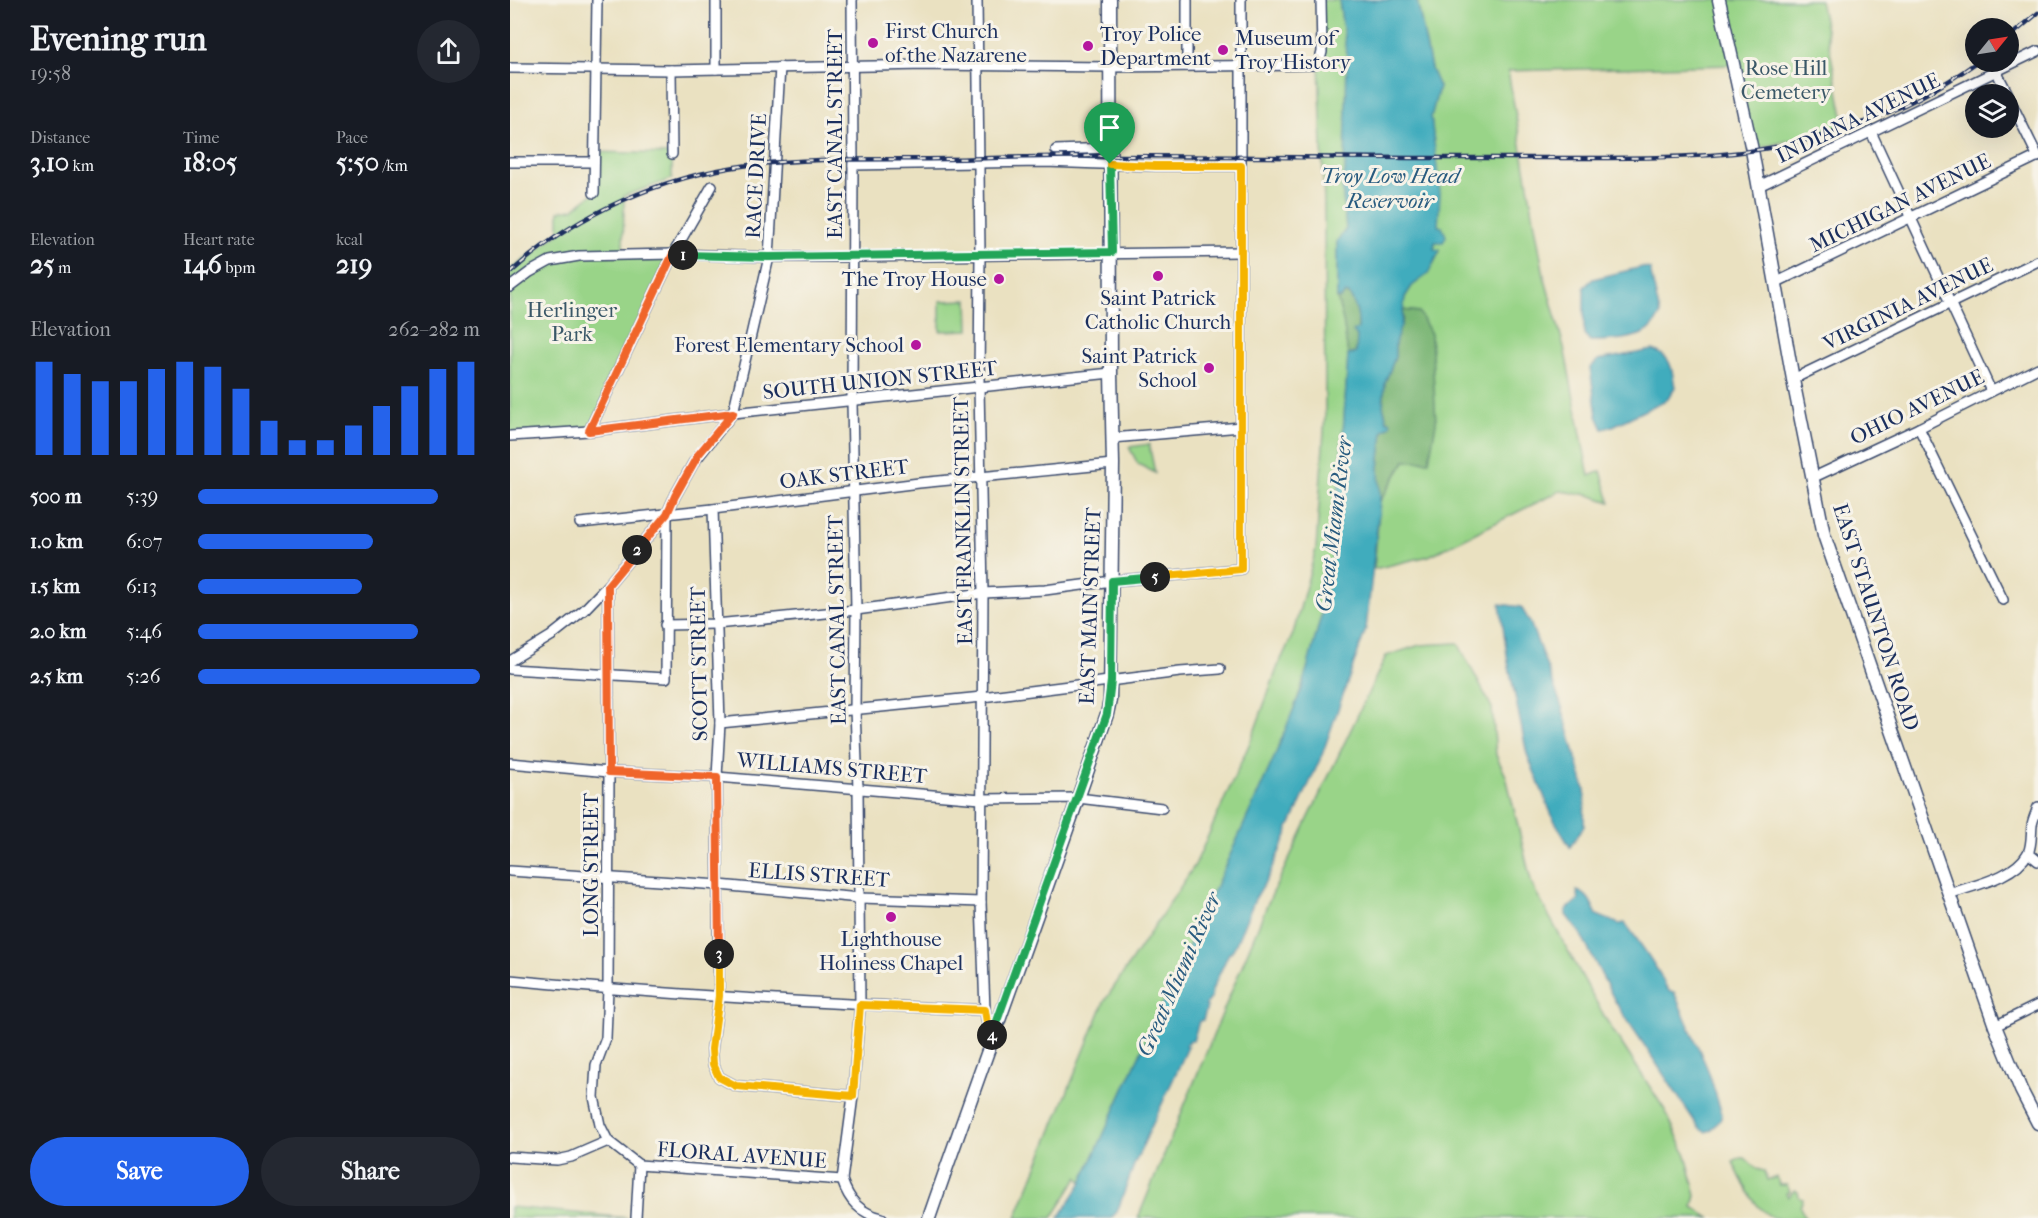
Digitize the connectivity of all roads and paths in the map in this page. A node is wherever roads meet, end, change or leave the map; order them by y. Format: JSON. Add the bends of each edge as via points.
{"nodes":[{"id":1,"x":597,"y":0,"type":"edge"},
{"id":2,"x":716,"y":0,"type":"edge"},
{"id":3,"x":852,"y":0,"type":"edge"},
{"id":4,"x":977,"y":0,"type":"edge"},
{"id":5,"x":1110,"y":0,"type":"edge"},
{"id":6,"x":1187,"y":0,"type":"edge"},
{"id":7,"x":1241,"y":0,"type":"edge"},
{"id":8,"x":1321,"y":0,"type":"edge"},
{"id":9,"x":1719,"y":0,"type":"edge"},
{"id":10,"x":2038,"y":51,"type":"edge"},
{"id":11,"x":2019,"y":60,"type":"edge"},
{"id":12,"x":978,"y":65,"type":"junction"},
{"id":13,"x":1240,"y":65,"type":"junction"},
{"id":14,"x":852,"y":66,"type":"junction"},
{"id":15,"x":1187,"y":66,"type":"junction"},
{"id":16,"x":780,"y":67,"type":"junction"},
{"id":17,"x":1111,"y":67,"type":"junction"},
{"id":18,"x":510,"y":68,"type":"edge"},
{"id":19,"x":598,"y":68,"type":"junction"},
{"id":20,"x":716,"y":69,"type":"junction"},
{"id":21,"x":671,"y":70,"type":"junction"},
{"id":22,"x":1994,"y":72,"type":"edge"},
{"id":23,"x":2019,"y":117,"type":"edge"},
{"id":24,"x":1871,"y":132,"type":"junction"},
{"id":25,"x":1110,"y":148,"type":"junction"},
{"id":26,"x":1056,"y":150,"type":"dead end"},
{"id":27,"x":672,"y":154,"type":"dead end"},
{"id":28,"x":2038,"y":156,"type":"edge"},
{"id":29,"x":510,"y":162,"type":"edge"},
{"id":30,"x":594,"y":162,"type":"junction"},
{"id":31,"x":978,"y":163,"type":"junction"},
{"id":32,"x":1110,"y":164,"type":"junction"},
{"id":33,"x":854,"y":165,"type":"junction"},
{"id":34,"x":1241,"y":166,"type":"junction"},
{"id":35,"x":712,"y":186,"type":"dead end"},
{"id":36,"x":1759,"y":186,"type":"junction"},
{"id":37,"x":594,"y":193,"type":"dead end"},
{"id":38,"x":1912,"y":218,"type":"junction"},
{"id":39,"x":1112,"y":252,"type":"junction"},
{"id":40,"x":1241,"y":252,"type":"junction"},
{"id":41,"x":673,"y":254,"type":"junction"},
{"id":42,"x":980,"y":254,"type":"junction"},
{"id":43,"x":769,"y":257,"type":"junction"},
{"id":44,"x":853,"y":257,"type":"junction"},
{"id":45,"x":2038,"y":261,"type":"edge"},
{"id":46,"x":1777,"y":282,"type":"junction"},
{"id":47,"x":510,"y":287,"type":"edge"},
{"id":48,"x":1950,"y":304,"type":"junction"},
{"id":49,"x":2038,"y":368,"type":"edge"},
{"id":50,"x":1111,"y":373,"type":"junction"},
{"id":51,"x":1793,"y":379,"type":"junction"},
{"id":52,"x":979,"y":387,"type":"junction"},
{"id":53,"x":1990,"y":391,"type":"junction"},
{"id":54,"x":852,"y":401,"type":"junction"},
{"id":55,"x":733,"y":413,"type":"junction"},
{"id":56,"x":1241,"y":427,"type":"junction"},
{"id":57,"x":1919,"y":428,"type":"junction"},
{"id":58,"x":589,"y":431,"type":"junction"},
{"id":59,"x":510,"y":436,"type":"edge"},
{"id":60,"x":1112,"y":438,"type":"junction"},
{"id":61,"x":1113,"y":464,"type":"junction"},
{"id":62,"x":981,"y":476,"type":"junction"},
{"id":63,"x":1812,"y":478,"type":"junction"},
{"id":64,"x":853,"y":490,"type":"junction"},
{"id":65,"x":713,"y":508,"type":"junction"},
{"id":66,"x":667,"y":514,"type":"junction"},
{"id":67,"x":580,"y":523,"type":"dead end"},
{"id":68,"x":1112,"y":581,"type":"junction"},
{"id":69,"x":608,"y":585,"type":"junction"},
{"id":70,"x":983,"y":593,"type":"junction"},
{"id":71,"x":2003,"y":600,"type":"dead end"},
{"id":72,"x":856,"y":610,"type":"junction"},
{"id":73,"x":716,"y":624,"type":"junction"},
{"id":74,"x":665,"y":625,"type":"junction"},
{"id":75,"x":510,"y":661,"type":"edge"},
{"id":76,"x":510,"y":669,"type":"edge"},
{"id":77,"x":1220,"y":669,"type":"dead end"},
{"id":78,"x":607,"y":674,"type":"junction"},
{"id":79,"x":1111,"y":681,"type":"junction"},
{"id":80,"x":982,"y":697,"type":"junction"},
{"id":81,"x":855,"y":709,"type":"junction"},
{"id":82,"x":720,"y":723,"type":"junction"},
{"id":83,"x":510,"y":764,"type":"edge"},
{"id":84,"x":609,"y":772,"type":"junction"},
{"id":85,"x":717,"y":777,"type":"junction"},
{"id":86,"x":858,"y":789,"type":"junction"},
{"id":87,"x":1078,"y":798,"type":"junction"},
{"id":88,"x":981,"y":799,"type":"junction"},
{"id":89,"x":2038,"y":807,"type":"edge"},
{"id":90,"x":1162,"y":808,"type":"dead end"},
{"id":91,"x":2028,"y":853,"type":"junction"},
{"id":92,"x":2038,"y":861,"type":"edge"},
{"id":93,"x":510,"y":871,"type":"edge"},
{"id":94,"x":608,"y":879,"type":"junction"},
{"id":95,"x":719,"y":885,"type":"junction"},
{"id":96,"x":1949,"y":894,"type":"junction"},
{"id":97,"x":860,"y":898,"type":"junction"},
{"id":98,"x":981,"y":902,"type":"junction"},
{"id":99,"x":510,"y":980,"type":"edge"},
{"id":100,"x":608,"y":989,"type":"junction"},
{"id":101,"x":719,"y":996,"type":"junction"},
{"id":102,"x":860,"y":1005,"type":"junction"},
{"id":103,"x":2038,"y":1005,"type":"edge"},
{"id":104,"x":985,"y":1010,"type":"junction"},
{"id":105,"x":1995,"y":1026,"type":"junction"},
{"id":106,"x":990,"y":1042,"type":"junction"},
{"id":107,"x":853,"y":1096,"type":"junction"},
{"id":108,"x":2038,"y":1123,"type":"edge"},
{"id":109,"x":608,"y":1141,"type":"junction"},
{"id":110,"x":510,"y":1157,"type":"edge"},
{"id":111,"x":639,"y":1165,"type":"junction"},
{"id":112,"x":842,"y":1180,"type":"junction"},
{"id":113,"x":636,"y":1218,"type":"edge"},
{"id":114,"x":882,"y":1218,"type":"edge"},
{"id":115,"x":928,"y":1218,"type":"edge"}],
"edges":[{"from":1,"to":19,"type":"street"},
{"from":2,"to":20,"type":"street"},
{"from":3,"to":14,"type":"street","name":"EAST CANAL STREET"},
{"from":4,"to":12,"type":"street","name":"EAST FRANKLIN STREET"},
{"from":5,"to":17,"type":"main road","name":"EAST MAIN STREET"},
{"from":6,"to":15,"type":"street"},
{"from":7,"to":13,"type":"street"},
{"from":8,"to":13,"type":"street","via":[[1319,63]]},
{"from":9,"to":36,"type":"main road","name":"EAST STAUNTON ROAD"},
{"from":10,"to":11,"type":"street","name":"INDIANA AVENUE"},
{"from":12,"to":14,"type":"street"},
{"from":12,"to":17,"type":"street"},
{"from":12,"to":31,"type":"street","name":"EAST FRANKLIN STREET"},
{"from":13,"to":15,"type":"street"},
{"from":13,"to":34,"type":"street"},
{"from":14,"to":16,"type":"street"},
{"from":14,"to":33,"type":"street","name":"EAST CANAL STREET"},
{"from":15,"to":17,"type":"street"},
{"from":16,"to":20,"type":"street"},
{"from":16,"to":43,"type":"street","name":"RACE DRIVE"},
{"from":17,"to":25,"type":"main road","name":"EAST MAIN STREET"},
{"from":18,"to":19,"type":"street"},
{"from":19,"to":21,"type":"street"},
{"from":19,"to":30,"type":"street"},
{"from":20,"to":21,"type":"street"},
{"from":21,"to":27,"type":"street"},
{"from":22,"to":24,"type":"street","name":"INDIANA AVENUE"},
{"from":23,"to":28,"type":"street"},
{"from":24,"to":36,"type":"street","name":"INDIANA AVENUE"},
{"from":24,"to":38,"type":"street"},
{"from":25,"to":26,"type":"street"},
{"from":25,"to":32,"type":"main road","name":"EAST MAIN STREET"},
{"from":28,"to":38,"type":"street","name":"MICHIGAN AVENUE"},
{"from":29,"to":30,"type":"street"},
{"from":30,"to":37,"type":"street"},
{"from":31,"to":32,"type":"street"},
{"from":31,"to":33,"type":"street"},
{"from":31,"to":42,"type":"street","name":"EAST FRANKLIN STREET"},
{"from":32,"to":34,"type":"street"},
{"from":32,"to":39,"type":"main road","name":"EAST MAIN STREET"},
{"from":33,"to":44,"type":"street","name":"EAST CANAL STREET"},
{"from":34,"to":40,"type":"street"},
{"from":35,"to":41,"type":"street"},
{"from":36,"to":46,"type":"main road","name":"EAST STAUNTON ROAD"},
{"from":38,"to":46,"type":"street","name":"MICHIGAN AVENUE"},
{"from":38,"to":48,"type":"street"},
{"from":39,"to":40,"type":"street"},
{"from":39,"to":42,"type":"street"},
{"from":39,"to":50,"type":"main road","name":"EAST MAIN STREET"},
{"from":40,"to":56,"type":"street"},
{"from":41,"to":43,"type":"street"},
{"from":41,"to":47,"type":"street","via":[[579,256],[550,261]]},
{"from":41,"to":58,"type":"street"},
{"from":42,"to":44,"type":"street"},
{"from":42,"to":52,"type":"street","name":"EAST FRANKLIN STREET"},
{"from":43,"to":44,"type":"street"},
{"from":43,"to":55,"type":"street","name":"RACE DRIVE"},
{"from":44,"to":54,"type":"street","name":"EAST CANAL STREET"},
{"from":45,"to":48,"type":"street","name":"VIRGINIA AVENUE"},
{"from":46,"to":51,"type":"main road","name":"EAST STAUNTON ROAD"},
{"from":48,"to":51,"type":"street","name":"VIRGINIA AVENUE"},
{"from":48,"to":53,"type":"street"},
{"from":49,"to":53,"type":"street","name":"OHIO AVENUE"},
{"from":50,"to":52,"type":"street","name":"SOUTH UNION STREET"},
{"from":50,"to":60,"type":"main road","name":"EAST MAIN STREET"},
{"from":51,"to":63,"type":"main road","name":"EAST STAUNTON ROAD"},
{"from":52,"to":54,"type":"street","name":"SOUTH UNION STREET"},
{"from":52,"to":62,"type":"street","name":"EAST FRANKLIN STREET"},
{"from":53,"to":57,"type":"street","name":"OHIO AVENUE"},
{"from":54,"to":55,"type":"street","name":"SOUTH UNION STREET"},
{"from":54,"to":64,"type":"street","name":"EAST CANAL STREET"},
{"from":55,"to":58,"type":"street","name":"SOUTH UNION STREET"},
{"from":55,"to":66,"type":"street","name":"RACE DRIVE","via":[[694,462]]},
{"from":56,"to":60,"type":"street"},
{"from":56,"to":68,"type":"street","via":[[1241,569]]},
{"from":57,"to":63,"type":"street","name":"OHIO AVENUE"},
{"from":57,"to":71,"type":"street"},
{"from":58,"to":59,"type":"street","name":"SOUTH UNION STREET"},
{"from":60,"to":61,"type":"main road","name":"EAST MAIN STREET"},
{"from":61,"to":62,"type":"street","name":"OAK STREET"},
{"from":61,"to":68,"type":"main road","name":"EAST MAIN STREET"},
{"from":62,"to":64,"type":"street","name":"OAK STREET"},
{"from":62,"to":70,"type":"street","name":"EAST FRANKLIN STREET"},
{"from":63,"to":96,"type":"main road","name":"EAST STAUNTON ROAD","via":[[1824,535]]},
{"from":64,"to":65,"type":"street","name":"OAK STREET"},
{"from":64,"to":72,"type":"street","name":"EAST CANAL STREET"},
{"from":65,"to":66,"type":"street","name":"OAK STREET"},
{"from":65,"to":73,"type":"street","name":"SCOTT STREET"},
{"from":66,"to":67,"type":"street","name":"OAK STREET"},
{"from":66,"to":69,"type":"street","name":"RACE DRIVE"},
{"from":66,"to":74,"type":"street"},
{"from":68,"to":70,"type":"street"},
{"from":68,"to":79,"type":"main road","name":"EAST MAIN STREET"},
{"from":69,"to":75,"type":"street","name":"RACE DRIVE","via":[[551,636]]},
{"from":69,"to":78,"type":"street","name":"LONG STREET"},
{"from":70,"to":72,"type":"street"},
{"from":70,"to":80,"type":"street","name":"EAST FRANKLIN STREET"},
{"from":72,"to":73,"type":"street"},
{"from":72,"to":81,"type":"street","name":"EAST CANAL STREET"},
{"from":73,"to":74,"type":"street"},
{"from":73,"to":82,"type":"street","name":"SCOTT STREET"},
{"from":74,"to":78,"type":"street","via":[[666,678]]},
{"from":76,"to":78,"type":"street"},
{"from":77,"to":79,"type":"street"},
{"from":78,"to":84,"type":"street","name":"LONG STREET"},
{"from":79,"to":80,"type":"street"},
{"from":79,"to":87,"type":"main road","name":"EAST MAIN STREET","via":[[1107,714]]},
{"from":80,"to":81,"type":"street"},
{"from":80,"to":88,"type":"street","name":"EAST FRANKLIN STREET"},
{"from":81,"to":82,"type":"street"},
{"from":81,"to":86,"type":"street","name":"EAST CANAL STREET"},
{"from":82,"to":85,"type":"street","name":"SCOTT STREET"},
{"from":83,"to":84,"type":"street","name":"WILLIAMS STREET"},
{"from":84,"to":85,"type":"street","name":"WILLIAMS STREET"},
{"from":84,"to":94,"type":"street","name":"LONG STREET"},
{"from":85,"to":86,"type":"street","name":"WILLIAMS STREET"},
{"from":85,"to":95,"type":"street","name":"SCOTT STREET"},
{"from":86,"to":88,"type":"street","name":"WILLIAMS STREET"},
{"from":86,"to":97,"type":"street","name":"EAST CANAL STREET"},
{"from":87,"to":88,"type":"street","name":"WILLIAMS STREET"},
{"from":87,"to":90,"type":"street","name":"WILLIAMS STREET"},
{"from":87,"to":106,"type":"main road","name":"EAST MAIN STREET"},
{"from":88,"to":98,"type":"street","name":"EAST FRANKLIN STREET"},
{"from":89,"to":91,"type":"street"},
{"from":91,"to":92,"type":"street"},
{"from":91,"to":96,"type":"street","via":[[1998,877]]},
{"from":93,"to":94,"type":"street","name":"ELLIS STREET"},
{"from":94,"to":95,"type":"street","name":"ELLIS STREET"},
{"from":94,"to":100,"type":"street","name":"LONG STREET"},
{"from":95,"to":97,"type":"street","name":"ELLIS STREET"},
{"from":95,"to":101,"type":"street","name":"SCOTT STREET"},
{"from":96,"to":105,"type":"main road","name":"EAST STAUNTON ROAD"},
{"from":97,"to":98,"type":"street","name":"ELLIS STREET"},
{"from":97,"to":102,"type":"street","name":"EAST CANAL STREET"},
{"from":98,"to":104,"type":"street","name":"EAST FRANKLIN STREET"},
{"from":99,"to":100,"type":"street"},
{"from":100,"to":101,"type":"street"},
{"from":100,"to":109,"type":"street","name":"LONG STREET","via":[[606,1038],[596,1065],[594,1097]]},
{"from":101,"to":102,"type":"street"},
{"from":101,"to":107,"type":"street","name":"SCOTT STREET","via":[[712,1049],[719,1077],[736,1086]]},
{"from":102,"to":104,"type":"street"},
{"from":102,"to":107,"type":"street","name":"EAST CANAL STREET"},
{"from":103,"to":105,"type":"street"},
{"from":104,"to":106,"type":"street","name":"EAST FRANKLIN STREET"},
{"from":105,"to":108,"type":"main road","name":"EAST STAUNTON ROAD"},
{"from":106,"to":115,"type":"main road","name":"EAST MAIN STREET"},
{"from":107,"to":112,"type":"street","name":"EAST CANAL STREET"},
{"from":109,"to":110,"type":"street","via":[[556,1160]]},
{"from":109,"to":111,"type":"street"},
{"from":111,"to":112,"type":"street","name":"FLORAL AVENUE"},
{"from":111,"to":113,"type":"street"},
{"from":112,"to":114,"type":"street","via":[[860,1210]]}]}
